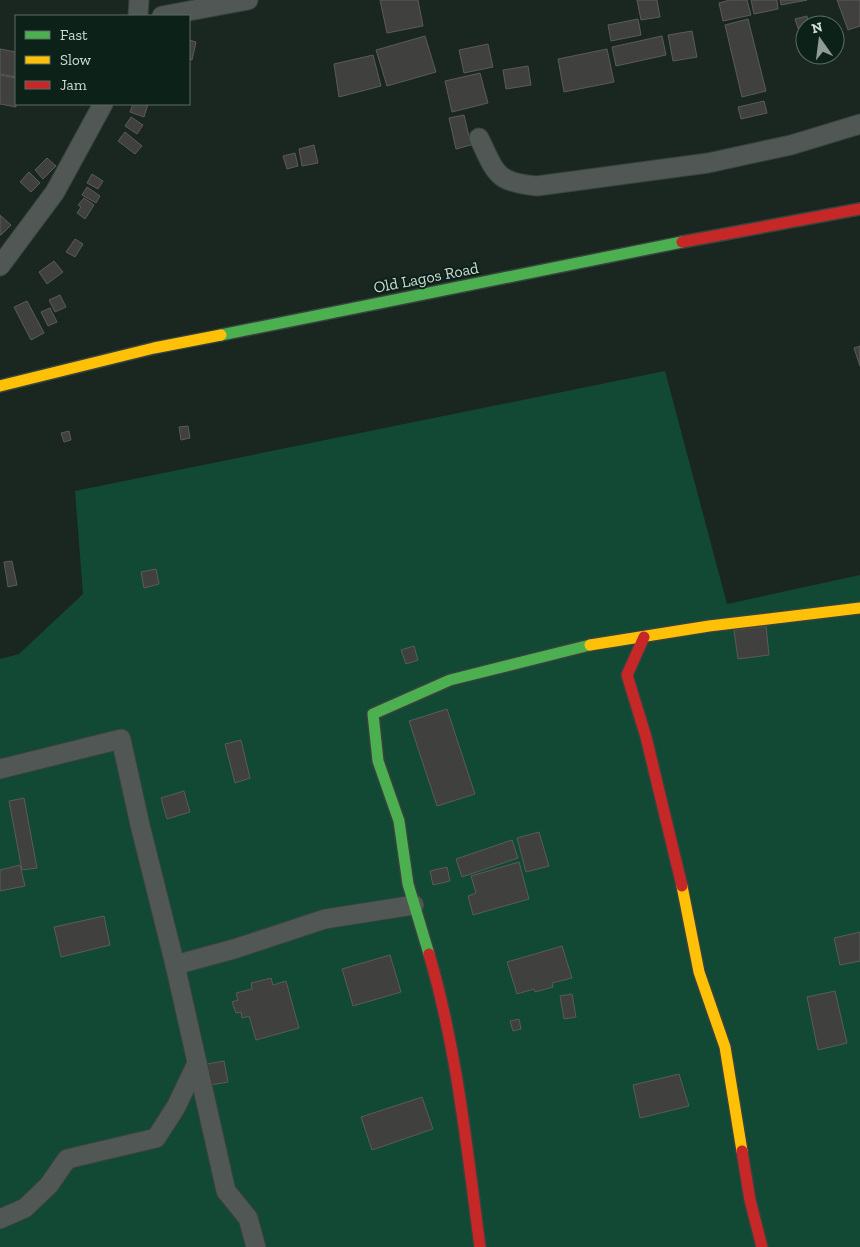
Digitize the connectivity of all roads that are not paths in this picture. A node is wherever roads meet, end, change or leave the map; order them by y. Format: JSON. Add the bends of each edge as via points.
{"nodes":[{"id":1,"x":139,"y":0,"type":"edge"},
{"id":2,"x":248,"y":0,"type":"edge"},
{"id":3,"x":138,"y":15,"type":"edge"},
{"id":4,"x":167,"y":15,"type":"edge"},
{"id":5,"x":102,"y":105,"type":"edge"},
{"id":6,"x":860,"y":124,"type":"edge"},
{"id":7,"x":479,"y":138,"type":"dead end"},
{"id":8,"x":860,"y":209,"type":"edge"},
{"id":9,"x":0,"y":266,"type":"edge"},
{"id":10,"x":0,"y":386,"type":"edge"},
{"id":11,"x":860,"y":608,"type":"edge"},
{"id":12,"x":644,"y":637,"type":"junction"},
{"id":13,"x":0,"y":769,"type":"edge"},
{"id":14,"x":414,"y":905,"type":"junction"},
{"id":15,"x":175,"y":965,"type":"junction"},
{"id":16,"x":197,"y":1063,"type":"junction"},
{"id":17,"x":0,"y":1219,"type":"edge"},
{"id":18,"x":256,"y":1247,"type":"edge"},
{"id":19,"x":480,"y":1247,"type":"edge"},
{"id":20,"x":762,"y":1247,"type":"edge"}],
"edges":[{"from":1,"to":3,"type":"street"},
{"from":2,"to":4,"type":"street"},
{"from":5,"to":9,"type":"street","via":[[55,192]]},
{"from":6,"to":7,"type":"street","via":[[791,145],[708,163],[537,186],[514,184],[497,173]]},
{"from":8,"to":10,"type":"street","name":"Old Lagos Road","via":[[154,348]]},
{"from":11,"to":12,"type":"street"},
{"from":12,"to":14,"type":"street","via":[[597,643],[450,680],[373,714],[378,761],[399,821]]},
{"from":12,"to":20,"type":"street","via":[[627,675],[676,856],[699,972],[725,1047],[750,1200]]},
{"from":13,"to":15,"type":"street","via":[[121,739]]},
{"from":14,"to":15,"type":"street","via":[[325,919]]},
{"from":14,"to":19,"type":"street","via":[[441,996]]},
{"from":15,"to":16,"type":"street"},
{"from":16,"to":17,"type":"street","via":[[176,1107],[156,1138],[67,1159],[25,1208]]},
{"from":16,"to":18,"type":"street","via":[[226,1191],[248,1218]]}]}
